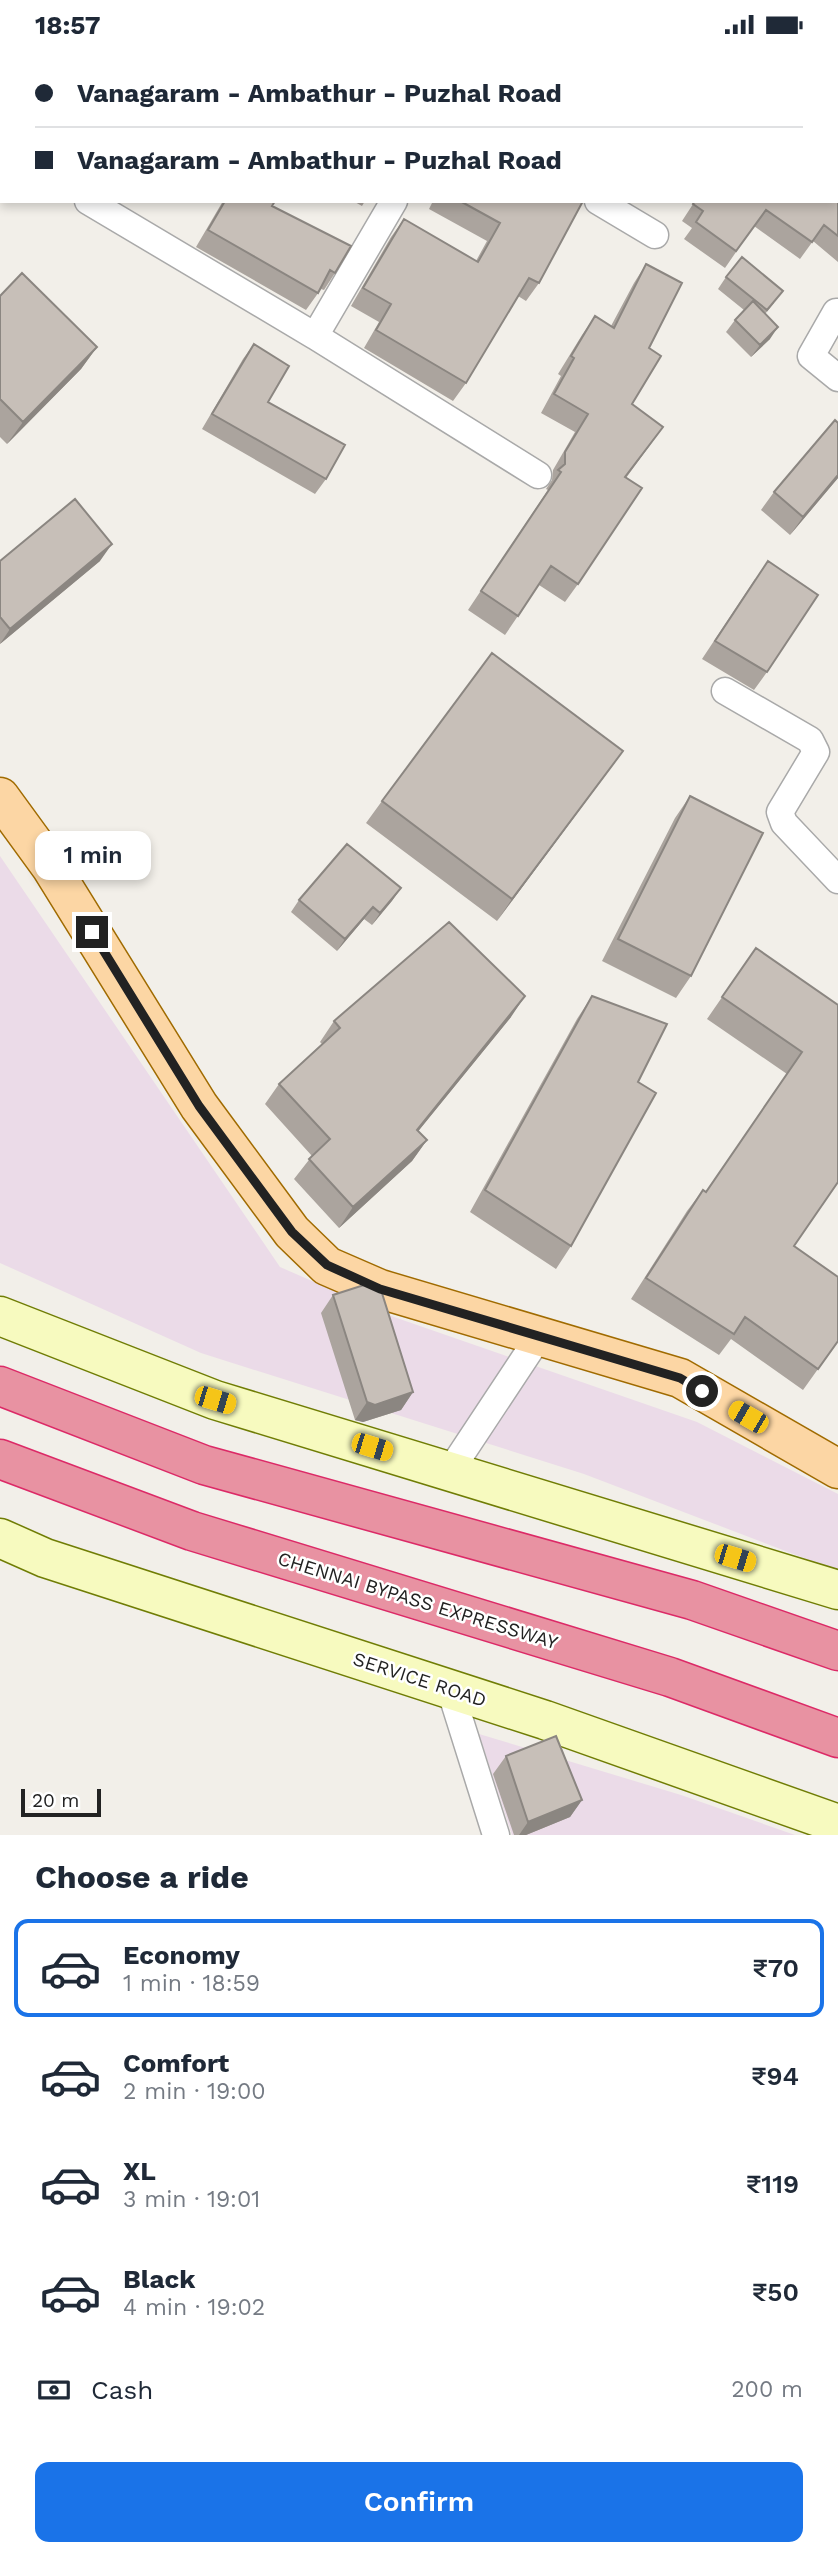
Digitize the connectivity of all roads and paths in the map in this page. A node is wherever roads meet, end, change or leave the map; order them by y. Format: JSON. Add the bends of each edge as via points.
{"nodes":[{"id":1,"x":91,"y":203,"type":"edge"},
{"id":2,"x":393,"y":203,"type":"edge"},
{"id":3,"x":601,"y":203,"type":"edge"},
{"id":4,"x":655,"y":235,"type":"dead end"},
{"id":5,"x":836,"y":312,"type":"dead end"},
{"id":6,"x":316,"y":336,"type":"junction"},
{"id":7,"x":838,"y":377,"type":"edge"},
{"id":8,"x":538,"y":475,"type":"dead end"},
{"id":9,"x":724,"y":691,"type":"dead end"},
{"id":10,"x":0,"y":797,"type":"edge"},
{"id":11,"x":838,"y":880,"type":"edge"},
{"id":12,"x":0,"y":1316,"type":"edge"},
{"id":13,"x":540,"y":1335,"type":"junction"},
{"id":14,"x":0,"y":1386,"type":"edge"},
{"id":15,"x":0,"y":1459,"type":"edge"},
{"id":16,"x":838,"y":1469,"type":"edge"},
{"id":17,"x":450,"y":1471,"type":"junction"},
{"id":18,"x":0,"y":1538,"type":"edge"},
{"id":19,"x":838,"y":1590,"type":"edge"},
{"id":20,"x":838,"y":1651,"type":"edge"},
{"id":21,"x":450,"y":1689,"type":"junction"},
{"id":22,"x":838,"y":1738,"type":"edge"},
{"id":23,"x":838,"y":1823,"type":"edge"},
{"id":24,"x":496,"y":1835,"type":"edge"}],
"edges":[{"from":1,"to":6,"type":"street"},
{"from":2,"to":6,"type":"street"},
{"from":3,"to":4,"type":"street"},
{"from":5,"to":7,"type":"street","via":[[811,356]]},
{"from":6,"to":8,"type":"street"},
{"from":9,"to":11,"type":"street","via":[[810,740],[816,752],[780,812],[784,823]]},
{"from":10,"to":13,"type":"main road","via":[[51,867],[199,1106],[292,1232],[327,1265],[380,1289]]},
{"from":12,"to":17,"type":"street","via":[[215,1400]]},
{"from":13,"to":16,"type":"main road","via":[[680,1378]]},
{"from":13,"to":17,"type":"street"},
{"from":14,"to":20,"type":"highway","via":[[204,1465],[692,1599]]},
{"from":15,"to":22,"type":"highway","name":"CHENNAI BYPASS EXPRESSWAY","via":[[192,1531],[670,1677]]},
{"from":17,"to":19,"type":"street"},
{"from":18,"to":21,"type":"street","name":"SERVICE ROAD","via":[[46,1558]]},
{"from":21,"to":23,"type":"street","name":"SERVICE ROAD"},
{"from":21,"to":24,"type":"street"}]}
